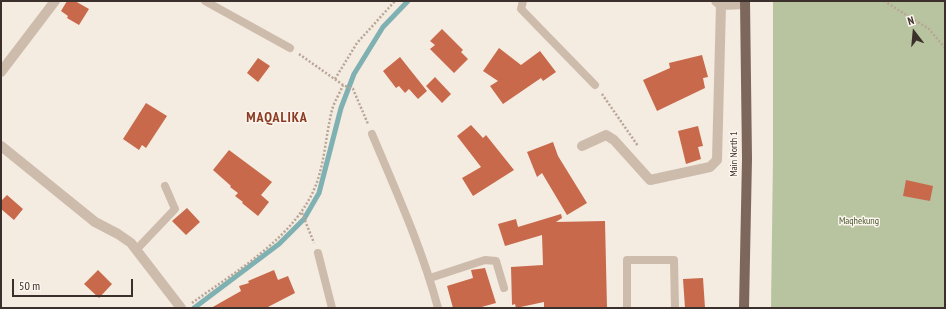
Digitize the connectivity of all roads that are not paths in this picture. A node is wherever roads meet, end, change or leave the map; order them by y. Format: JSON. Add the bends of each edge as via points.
{"nodes":[{"id":1,"x":55,"y":1,"type":"edge"},
{"id":2,"x":205,"y":1,"type":"edge"},
{"id":3,"x":523,"y":1,"type":"edge"},
{"id":4,"x":718,"y":3,"type":"edge"},
{"id":5,"x":745,"y":3,"type":"edge"},
{"id":6,"x":290,"y":48,"type":"road end"},
{"id":7,"x":1,"y":72,"type":"edge"},
{"id":8,"x":595,"y":85,"type":"road end"},
{"id":9,"x":372,"y":134,"type":"road end"},
{"id":10,"x":1,"y":146,"type":"edge"},
{"id":11,"x":582,"y":146,"type":"dead end"},
{"id":12,"x":165,"y":186,"type":"dead end"},
{"id":13,"x":136,"y":250,"type":"junction"},
{"id":14,"x":318,"y":253,"type":"road end"},
{"id":15,"x":430,"y":278,"type":"junction"},
{"id":16,"x":504,"y":288,"type":"dead end"},
{"id":17,"x":181,"y":308,"type":"edge"},
{"id":18,"x":332,"y":308,"type":"edge"},
{"id":19,"x":438,"y":308,"type":"edge"},
{"id":20,"x":627,"y":308,"type":"edge"},
{"id":21,"x":675,"y":308,"type":"edge"},
{"id":22,"x":744,"y":308,"type":"edge"}],
"edges":[{"from":1,"to":7,"type":"street"},
{"from":2,"to":6,"type":"lane"},
{"from":3,"to":8,"type":"lane","via":[[521,9]]},
{"from":4,"to":5,"type":"street"},
{"from":4,"to":11,"type":"street","via":[[717,160],[710,167],[650,180],[614,140],[606,135]]},
{"from":5,"to":22,"type":"main road","name":"Main North 1","via":[[747,158]]},
{"from":9,"to":15,"type":"lane","via":[[405,210]]},
{"from":10,"to":13,"type":"street","via":[[90,218],[131,243]]},
{"from":12,"to":13,"type":"lane","via":[[175,209]]},
{"from":13,"to":17,"type":"street"},
{"from":14,"to":18,"type":"lane"},
{"from":15,"to":16,"type":"lane","via":[[485,260],[496,261]]},
{"from":15,"to":19,"type":"lane"},
{"from":20,"to":21,"type":"lane","via":[[627,260],[674,260]]}]}
